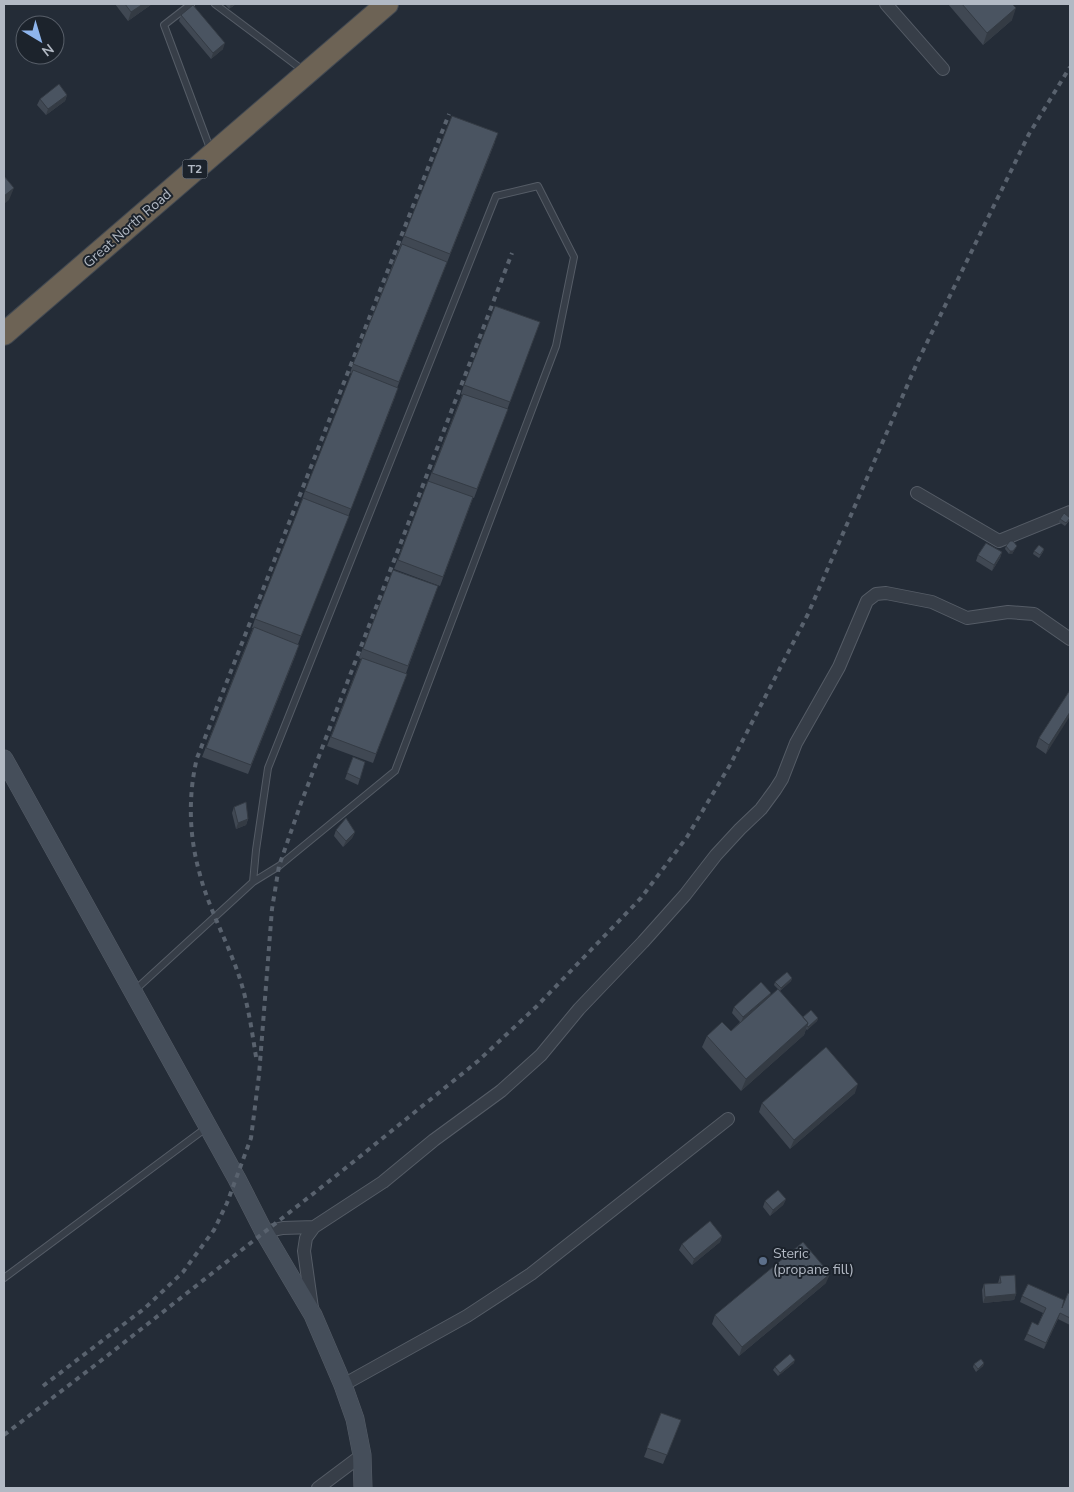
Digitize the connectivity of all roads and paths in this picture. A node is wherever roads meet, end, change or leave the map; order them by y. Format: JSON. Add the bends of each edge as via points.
{"nodes":[{"id":1,"x":191,"y":4,"type":"edge"},
{"id":2,"x":215,"y":4,"type":"edge"},
{"id":3,"x":387,"y":4,"type":"edge"},
{"id":4,"x":886,"y":4,"type":"edge"},
{"id":5,"x":943,"y":69,"type":"dead end"},
{"id":6,"x":307,"y":73,"type":"junction"},
{"id":7,"x":212,"y":155,"type":"junction"},
{"id":8,"x":4,"y":334,"type":"edge"},
{"id":9,"x":917,"y":494,"type":"dead end"},
{"id":10,"x":1070,"y":512,"type":"edge"},
{"id":11,"x":1070,"y":639,"type":"edge"},
{"id":12,"x":4,"y":759,"type":"edge"},
{"id":13,"x":253,"y":882,"type":"junction"},
{"id":14,"x":132,"y":992,"type":"junction"},
{"id":15,"x":728,"y":1119,"type":"dead end"},
{"id":16,"x":207,"y":1127,"type":"junction"},
{"id":17,"x":314,"y":1227,"type":"junction"},
{"id":18,"x":264,"y":1232,"type":"junction"},
{"id":19,"x":4,"y":1278,"type":"edge"},
{"id":20,"x":313,"y":1316,"type":"junction"},
{"id":21,"x":343,"y":1385,"type":"junction"},
{"id":22,"x":362,"y":1455,"type":"junction"},
{"id":23,"x":318,"y":1488,"type":"edge"},
{"id":24,"x":363,"y":1488,"type":"edge"}],
"edges":[{"from":1,"to":7,"type":"lane","via":[[164,25]]},
{"from":2,"to":6,"type":"lane"},
{"from":3,"to":6,"type":"highway","name":"Great North Road","number":"T2"},
{"from":4,"to":5,"type":"street"},
{"from":6,"to":7,"type":"highway","name":"Great North Road","number":"T2"},
{"from":7,"to":8,"type":"highway","name":"Great North Road","number":"T2"},
{"from":9,"to":10,"type":"street","via":[[999,541]]},
{"from":11,"to":17,"type":"street","via":[[1034,614],[1008,612],[967,618],[932,602],[876,594],[867,601],[839,666],[796,743],[775,790],[644,942],[579,1009],[541,1055],[501,1091],[383,1182]]},
{"from":12,"to":14,"type":"main road"},
{"from":13,"to":13,"type":"lane","via":[[279,866],[395,771],[556,346],[574,257],[538,186],[496,196],[268,768]]},
{"from":13,"to":14,"type":"lane"},
{"from":14,"to":16,"type":"main road"},
{"from":15,"to":21,"type":"street","via":[[531,1274],[467,1316]]},
{"from":16,"to":18,"type":"main road"},
{"from":16,"to":19,"type":"lane"},
{"from":17,"to":18,"type":"street"},
{"from":17,"to":20,"type":"street","via":[[306,1238],[304,1250]]},
{"from":18,"to":20,"type":"main road"},
{"from":20,"to":21,"type":"main road"},
{"from":21,"to":22,"type":"main road","via":[[355,1419]]},
{"from":22,"to":23,"type":"street"},
{"from":22,"to":24,"type":"main road"}]}
